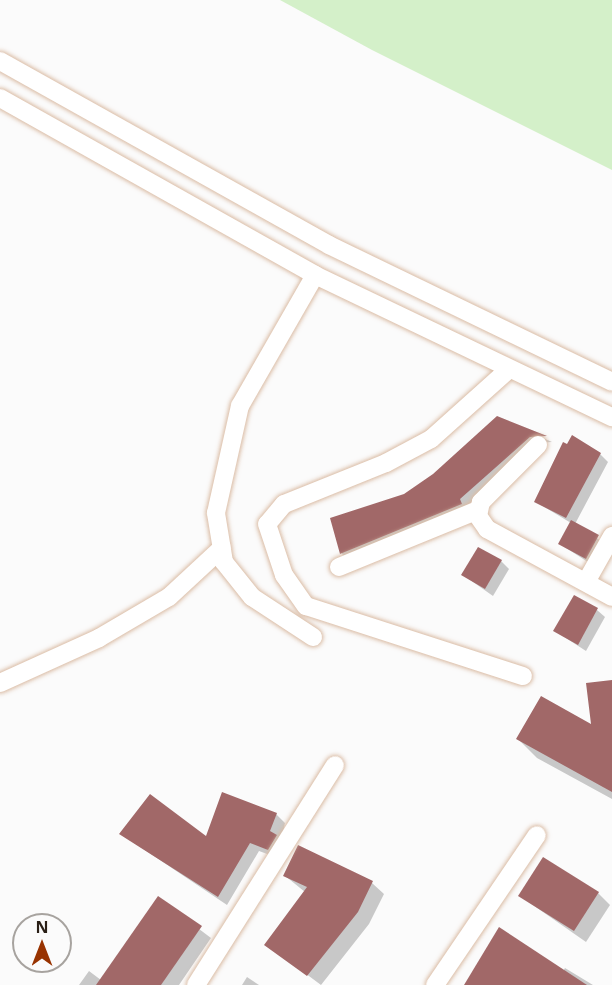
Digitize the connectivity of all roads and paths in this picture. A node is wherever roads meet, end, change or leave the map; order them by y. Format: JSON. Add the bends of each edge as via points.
{"nodes":[{"id":1,"x":0,"y":61,"type":"edge"},
{"id":2,"x":0,"y":98,"type":"edge"},
{"id":3,"x":315,"y":275,"type":"junction"},
{"id":4,"x":554,"y":356,"type":"junction"},
{"id":5,"x":508,"y":370,"type":"junction"},
{"id":6,"x":612,"y":382,"type":"edge"},
{"id":7,"x":539,"y":385,"type":"junction"},
{"id":8,"x":612,"y":417,"type":"edge"},
{"id":9,"x":538,"y":445,"type":"dead end"},
{"id":10,"x":478,"y":510,"type":"junction"},
{"id":11,"x":612,"y":536,"type":"edge"},
{"id":12,"x":222,"y":549,"type":"junction"},
{"id":13,"x":339,"y":567,"type":"dead end"},
{"id":14,"x":586,"y":582,"type":"junction"},
{"id":15,"x":612,"y":597,"type":"edge"},
{"id":16,"x":313,"y":637,"type":"dead end"},
{"id":17,"x":524,"y":676,"type":"dead end"},
{"id":18,"x":0,"y":682,"type":"edge"},
{"id":19,"x":335,"y":765,"type":"dead end"},
{"id":20,"x":537,"y":835,"type":"dead end"},
{"id":21,"x":196,"y":985,"type":"edge"},
{"id":22,"x":435,"y":985,"type":"edge"}],
"edges":[{"from":1,"to":4,"type":"street","via":[[329,245]]},
{"from":2,"to":3,"type":"street"},
{"from":3,"to":5,"type":"street"},
{"from":3,"to":12,"type":"street","via":[[240,406],[216,513]]},
{"from":4,"to":6,"type":"street"},
{"from":4,"to":7,"type":"street"},
{"from":5,"to":7,"type":"street"},
{"from":5,"to":17,"type":"street","via":[[431,439],[386,463],[284,504],[267,524],[284,575],[306,606]]},
{"from":7,"to":8,"type":"street"},
{"from":9,"to":10,"type":"street"},
{"from":10,"to":13,"type":"street"},
{"from":10,"to":14,"type":"street","via":[[487,529]]},
{"from":11,"to":14,"type":"street"},
{"from":12,"to":16,"type":"street","via":[[224,562],[252,597]]},
{"from":12,"to":18,"type":"street","via":[[169,597],[99,639]]},
{"from":14,"to":15,"type":"street"},
{"from":19,"to":21,"type":"street"},
{"from":20,"to":22,"type":"street"}]}
